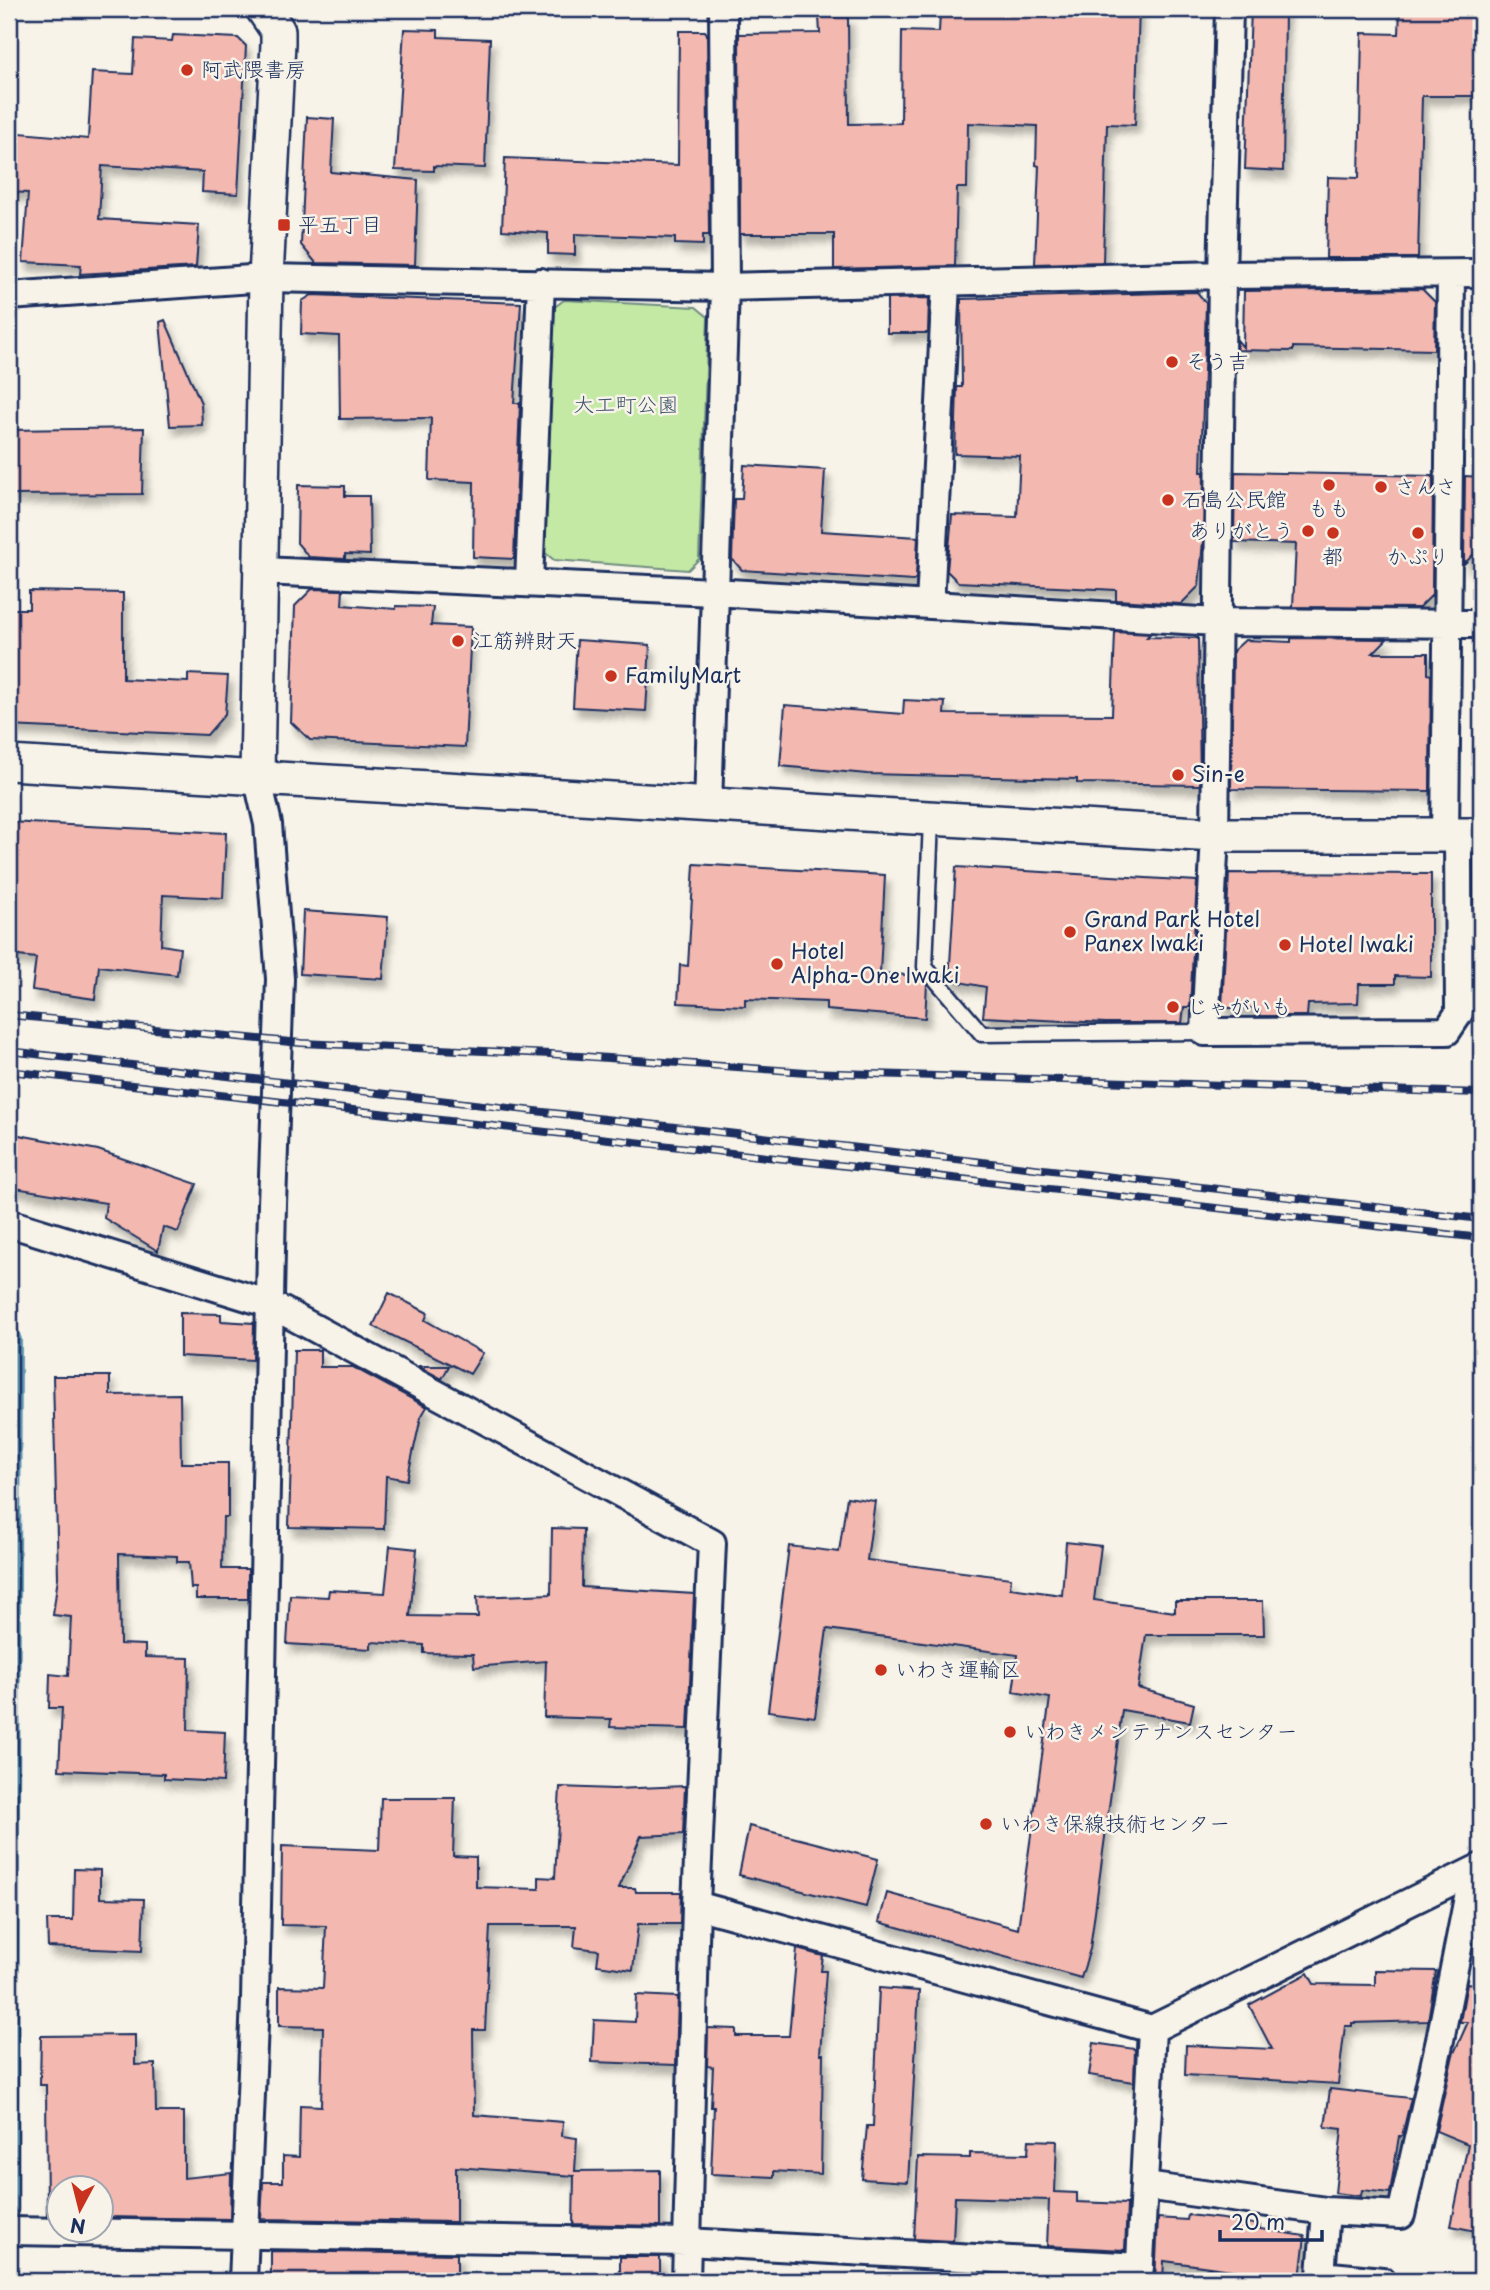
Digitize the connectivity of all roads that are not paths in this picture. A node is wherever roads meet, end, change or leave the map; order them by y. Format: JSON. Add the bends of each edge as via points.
{"nodes":[{"id":1,"x":263,"y":9,"type":"edge"},
{"id":2,"x":723,"y":9,"type":"edge"},
{"id":3,"x":1229,"y":9,"type":"edge"},
{"id":4,"x":1481,"y":273,"type":"edge"},
{"id":5,"x":1222,"y":275,"type":"junction"},
{"id":6,"x":1451,"y":275,"type":"junction"},
{"id":7,"x":266,"y":278,"type":"junction"},
{"id":8,"x":541,"y":282,"type":"junction"},
{"id":9,"x":946,"y":283,"type":"junction"},
{"id":10,"x":725,"y":287,"type":"junction"},
{"id":11,"x":9,"y":296,"type":"edge"},
{"id":12,"x":263,"y":571,"type":"junction"},
{"id":13,"x":529,"y":583,"type":"junction"},
{"id":14,"x":713,"y":592,"type":"junction"},
{"id":15,"x":930,"y":605,"type":"junction"},
{"id":16,"x":1217,"y":622,"type":"junction"},
{"id":17,"x":1448,"y":623,"type":"junction"},
{"id":18,"x":1481,"y":624,"type":"edge"},
{"id":19,"x":9,"y":763,"type":"edge"},
{"id":20,"x":257,"y":776,"type":"junction"},
{"id":21,"x":708,"y":806,"type":"junction"},
{"id":22,"x":931,"y":820,"type":"junction"},
{"id":23,"x":1215,"y":835,"type":"junction"},
{"id":24,"x":1461,"y":836,"type":"edge"},
{"id":25,"x":1205,"y":1032,"type":"junction"},
{"id":26,"x":9,"y":1223,"type":"edge"},
{"id":27,"x":270,"y":1304,"type":"junction"},
{"id":28,"x":1477,"y":1869,"type":"edge"},
{"id":29,"x":696,"y":1905,"type":"junction"},
{"id":30,"x":1152,"y":2029,"type":"junction"},
{"id":31,"x":1145,"y":2186,"type":"junction"},
{"id":32,"x":1326,"y":2211,"type":"junction"},
{"id":33,"x":9,"y":2231,"type":"edge"},
{"id":34,"x":243,"y":2233,"type":"junction"},
{"id":35,"x":687,"y":2242,"type":"junction"},
{"id":36,"x":1140,"y":2274,"type":"edge"},
{"id":37,"x":243,"y":2281,"type":"edge"},
{"id":38,"x":686,"y":2281,"type":"edge"},
{"id":39,"x":1382,"y":2281,"type":"edge"}],
"edges":[{"from":1,"to":7,"type":"street","via":[[278,31]]},
{"from":2,"to":10,"type":"street"},
{"from":3,"to":5,"type":"street"},
{"from":4,"to":6,"type":"street"},
{"from":5,"to":6,"type":"street"},
{"from":5,"to":9,"type":"street"},
{"from":5,"to":16,"type":"street"},
{"from":6,"to":17,"type":"street"},
{"from":7,"to":8,"type":"street"},
{"from":7,"to":11,"type":"street"},
{"from":7,"to":12,"type":"street"},
{"from":8,"to":10,"type":"street"},
{"from":8,"to":13,"type":"street"},
{"from":9,"to":10,"type":"street"},
{"from":9,"to":15,"type":"street"},
{"from":10,"to":14,"type":"street"},
{"from":12,"to":13,"type":"street"},
{"from":12,"to":20,"type":"street"},
{"from":13,"to":14,"type":"street"},
{"from":14,"to":15,"type":"street"},
{"from":14,"to":21,"type":"street"},
{"from":15,"to":16,"type":"street"},
{"from":16,"to":17,"type":"street"},
{"from":16,"to":23,"type":"street"},
{"from":17,"to":18,"type":"street"},
{"from":17,"to":24,"type":"street"},
{"from":19,"to":20,"type":"street"},
{"from":20,"to":21,"type":"street"},
{"from":20,"to":27,"type":"street","via":[[268,824],[280,979]]},
{"from":21,"to":22,"type":"street"},
{"from":22,"to":23,"type":"street"},
{"from":22,"to":25,"type":"lane","via":[[925,967],[982,1034]]},
{"from":23,"to":24,"type":"street"},
{"from":23,"to":25,"type":"street"},
{"from":24,"to":25,"type":"street","via":[[1459,1013],[1447,1031]]},
{"from":26,"to":27,"type":"street"},
{"from":27,"to":29,"type":"street","via":[[712,1543]]},
{"from":27,"to":34,"type":"street","via":[[255,2000]]},
{"from":28,"to":30,"type":"street"},
{"from":28,"to":32,"type":"street","via":[[1401,2215]]},
{"from":29,"to":30,"type":"street"},
{"from":29,"to":35,"type":"street"},
{"from":30,"to":31,"type":"street"},
{"from":31,"to":32,"type":"street"},
{"from":31,"to":36,"type":"street"},
{"from":32,"to":39,"type":"street","via":[[1321,2275]]},
{"from":33,"to":34,"type":"street"},
{"from":34,"to":35,"type":"street"},
{"from":34,"to":37,"type":"street"},
{"from":35,"to":36,"type":"street"},
{"from":35,"to":38,"type":"street"}]}
